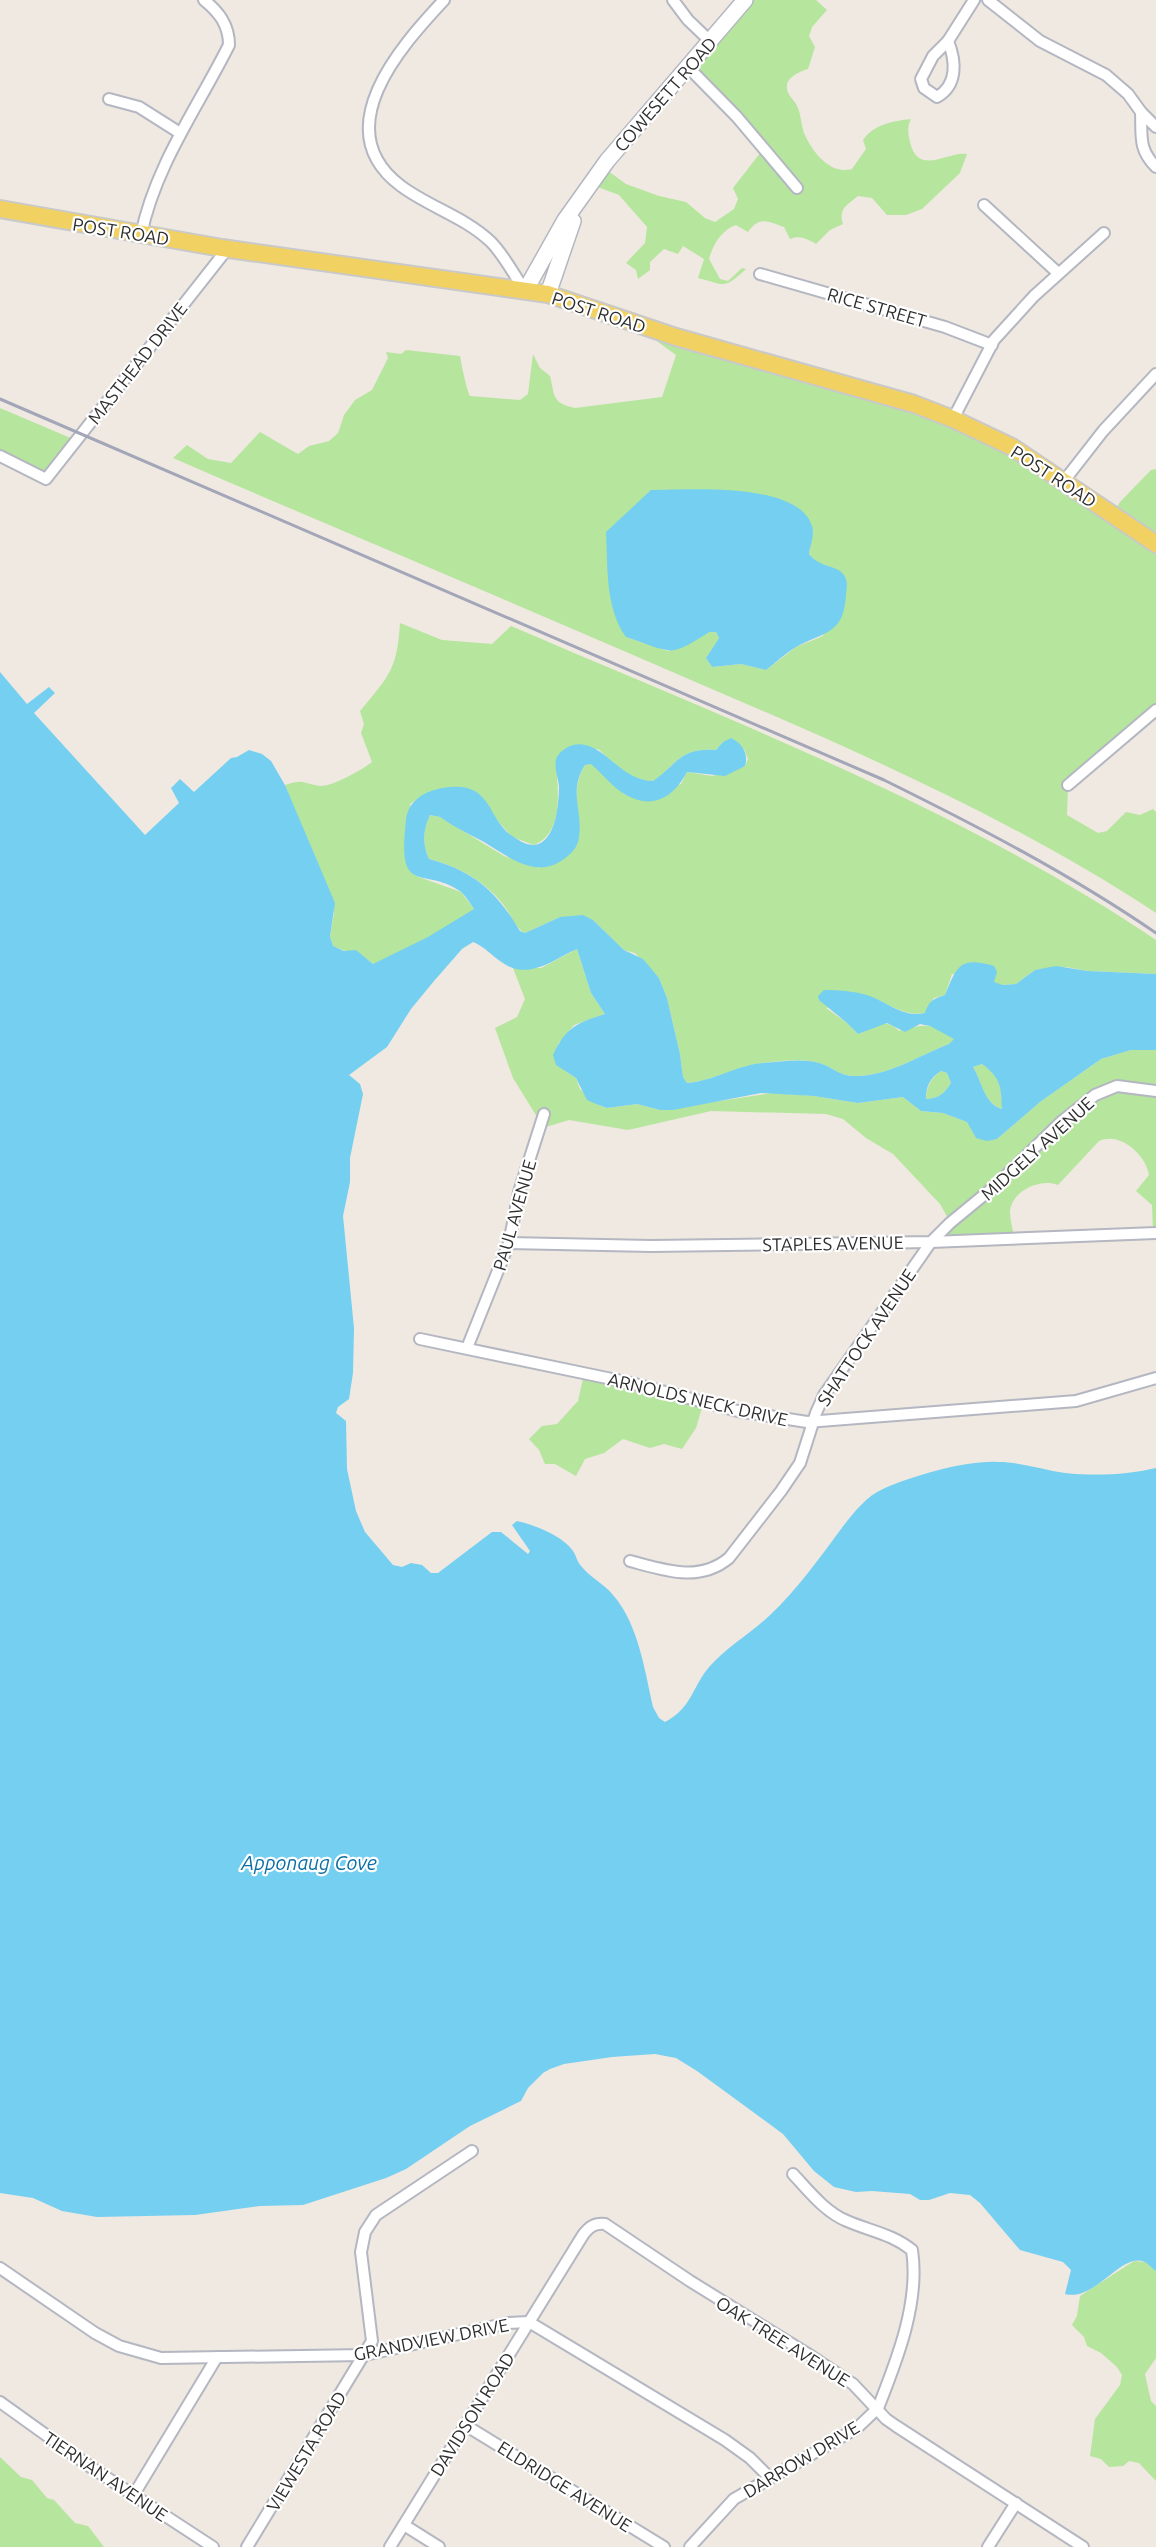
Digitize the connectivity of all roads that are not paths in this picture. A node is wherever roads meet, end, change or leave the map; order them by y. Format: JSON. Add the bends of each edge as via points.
{"nodes":[{"id":1,"x":204,"y":0,"type":"edge"},
{"id":2,"x":444,"y":0,"type":"edge"},
{"id":3,"x":673,"y":0,"type":"edge"},
{"id":4,"x":745,"y":0,"type":"edge"},
{"id":5,"x":974,"y":0,"type":"edge"},
{"id":6,"x":988,"y":0,"type":"edge"},
{"id":7,"x":710,"y":41,"type":"junction"},
{"id":8,"x":948,"y":41,"type":"junction"},
{"id":9,"x":688,"y":67,"type":"junction"},
{"id":10,"x":109,"y":99,"type":"dead end"},
{"id":11,"x":1141,"y":112,"type":"junction"},
{"id":12,"x":1156,"y":127,"type":"edge"},
{"id":13,"x":180,"y":133,"type":"junction"},
{"id":14,"x":1156,"y":167,"type":"edge"},
{"id":15,"x":797,"y":188,"type":"dead end"},
{"id":16,"x":587,"y":189,"type":"junction"},
{"id":17,"x":984,"y":205,"type":"dead end"},
{"id":18,"x":0,"y":209,"type":"edge"},
{"id":19,"x":1104,"y":233,"type":"dead end"},
{"id":20,"x":141,"y":235,"type":"junction"},
{"id":21,"x":228,"y":248,"type":"junction"},
{"id":22,"x":1058,"y":273,"type":"junction"},
{"id":23,"x":760,"y":274,"type":"dead end"},
{"id":24,"x":525,"y":291,"type":"junction"},
{"id":25,"x":548,"y":294,"type":"junction"},
{"id":26,"x":992,"y":345,"type":"junction"},
{"id":27,"x":1156,"y":374,"type":"edge"},
{"id":28,"x":953,"y":419,"type":"junction"},
{"id":29,"x":0,"y":456,"type":"edge"},
{"id":30,"x":1064,"y":481,"type":"junction"},
{"id":31,"x":1156,"y":544,"type":"edge"},
{"id":32,"x":1156,"y":710,"type":"edge"},
{"id":33,"x":1068,"y":785,"type":"dead end"},
{"id":34,"x":1156,"y":1091,"type":"edge"},
{"id":35,"x":544,"y":1113,"type":"dead end"},
{"id":36,"x":1156,"y":1233,"type":"edge"},
{"id":37,"x":931,"y":1242,"type":"junction"},
{"id":38,"x":509,"y":1244,"type":"junction"},
{"id":39,"x":420,"y":1339,"type":"dead end"},
{"id":40,"x":467,"y":1348,"type":"junction"},
{"id":41,"x":1156,"y":1378,"type":"edge"},
{"id":42,"x":814,"y":1422,"type":"junction"},
{"id":43,"x":630,"y":1561,"type":"dead end"},
{"id":44,"x":472,"y":2151,"type":"dead end"},
{"id":45,"x":793,"y":2174,"type":"dead end"},
{"id":46,"x":597,"y":2223,"type":"joint"},
{"id":47,"x":0,"y":2268,"type":"edge"},
{"id":48,"x":528,"y":2322,"type":"junction"},
{"id":49,"x":365,"y":2355,"type":"junction"},
{"id":50,"x":217,"y":2357,"type":"junction"},
{"id":51,"x":0,"y":2403,"type":"edge"},
{"id":52,"x":878,"y":2408,"type":"junction"},
{"id":53,"x":465,"y":2425,"type":"junction"},
{"id":54,"x":770,"y":2478,"type":"junction"},
{"id":55,"x":133,"y":2496,"type":"junction"},
{"id":56,"x":1016,"y":2503,"type":"junction"},
{"id":57,"x":404,"y":2524,"type":"junction"},
{"id":58,"x":213,"y":2547,"type":"edge"},
{"id":59,"x":247,"y":2547,"type":"edge"},
{"id":60,"x":390,"y":2547,"type":"edge"},
{"id":61,"x":439,"y":2547,"type":"edge"},
{"id":62,"x":664,"y":2547,"type":"edge"},
{"id":63,"x":690,"y":2547,"type":"edge"},
{"id":64,"x":988,"y":2547,"type":"edge"},
{"id":65,"x":1083,"y":2547,"type":"edge"}],
"edges":[{"from":1,"to":13,"type":"street","via":[[225,23],[229,45]]},
{"from":2,"to":24,"type":"street","via":[[378,84],[370,107],[371,144],[379,166],[401,186],[491,242]]},
{"from":3,"to":7,"type":"street"},
{"from":4,"to":7,"type":"main road","name":"COWESETT ROAD"},
{"from":5,"to":8,"type":"street"},
{"from":6,"to":11,"type":"street","via":[[1040,41],[1106,75]]},
{"from":7,"to":9,"type":"main road","name":"COWESETT ROAD"},
{"from":8,"to":8,"type":"street","via":[[933,56],[921,80],[924,88],[937,97],[945,93],[953,76],[953,54]]},
{"from":9,"to":15,"type":"street"},
{"from":9,"to":16,"type":"main road","name":"COWESETT ROAD"},
{"from":10,"to":13,"type":"street","via":[[139,107]]},
{"from":11,"to":12,"type":"street"},
{"from":11,"to":14,"type":"street","via":[[1143,147]]},
{"from":13,"to":20,"type":"street","via":[[153,192]]},
{"from":16,"to":24,"type":"main road","name":"COWESETT ROAD"},
{"from":16,"to":25,"type":"main road","name":"COWESETT ROAD"},
{"from":17,"to":22,"type":"street"},
{"from":18,"to":20,"type":"main road","name":"POST ROAD"},
{"from":19,"to":22,"type":"street"},
{"from":20,"to":21,"type":"main road","name":"POST ROAD"},
{"from":21,"to":24,"type":"main road","name":"POST ROAD"},
{"from":21,"to":29,"type":"street","name":"MASTHEAD DRIVE","via":[[46,479]]},
{"from":22,"to":26,"type":"street"},
{"from":23,"to":26,"type":"street","name":"RICE STREET","via":[[945,327]]},
{"from":24,"to":25,"type":"main road","name":"POST ROAD"},
{"from":25,"to":28,"type":"main road","name":"POST ROAD","via":[[676,338],[914,404]]},
{"from":26,"to":28,"type":"street"},
{"from":27,"to":30,"type":"street","via":[[1103,431]]},
{"from":28,"to":30,"type":"main road","name":"POST ROAD","via":[[1012,447]]},
{"from":30,"to":31,"type":"main road","name":"POST ROAD"},
{"from":32,"to":33,"type":"street"},
{"from":34,"to":37,"type":"street","name":"MIDGELY AVENUE","via":[[1117,1086],[1095,1095]]},
{"from":35,"to":38,"type":"street","name":"PAUL AVENUE","via":[[519,1192]]},
{"from":36,"to":37,"type":"street","name":"STAPLES AVENUE"},
{"from":37,"to":38,"type":"street","name":"STAPLES AVENUE"},
{"from":37,"to":42,"type":"street","name":"SHATTOCK AVENUE","via":[[832,1384]]},
{"from":38,"to":40,"type":"street","name":"PAUL AVENUE"},
{"from":39,"to":40,"type":"street","name":"ARNOLDS NECK DRIVE"},
{"from":40,"to":42,"type":"street","name":"ARNOLDS NECK DRIVE","via":[[738,1410]]},
{"from":41,"to":42,"type":"street","name":"ARNOLDS NECK DRIVE","via":[[1076,1401]]},
{"from":42,"to":43,"type":"street","name":"SHATTOCK AVENUE","via":[[794,1473],[722,1564],[706,1572],[692,1573]]},
{"from":44,"to":49,"type":"street","via":[[376,2215],[365,2232],[361,2252],[372,2341]]},
{"from":45,"to":52,"type":"street","name":"DARROW DRIVE","via":[[827,2209],[912,2250],[910,2304]]},
{"from":46,"to":48,"type":"street","name":"DAVIDSON ROAD","via":[[583,2235]]},
{"from":46,"to":52,"type":"street","name":"OAK TREE AVENUE","via":[[605,2224],[811,2356],[853,2384]]},
{"from":47,"to":50,"type":"street","name":"GRANDVIEW DRIVE","via":[[119,2346],[161,2358]]},
{"from":48,"to":49,"type":"street","name":"GRANDVIEW DRIVE"},
{"from":48,"to":53,"type":"street","name":"DAVIDSON ROAD"},
{"from":48,"to":54,"type":"street","name":"GRANDVIEW DRIVE","via":[[725,2440]]},
{"from":49,"to":50,"type":"street","name":"GRANDVIEW DRIVE"},
{"from":49,"to":59,"type":"street","name":"VIEWESTA ROAD"},
{"from":50,"to":55,"type":"street"},
{"from":51,"to":55,"type":"street","name":"TIERNAN AVENUE"},
{"from":52,"to":54,"type":"street","name":"DARROW DRIVE","via":[[857,2428]]},
{"from":52,"to":56,"type":"street","name":"OAK TREE AVENUE","via":[[896,2426]]},
{"from":53,"to":57,"type":"street","name":"DAVIDSON ROAD"},
{"from":53,"to":62,"type":"street","name":"ELDRIDGE AVENUE"},
{"from":54,"to":63,"type":"street","name":"DARROW DRIVE","via":[[734,2499]]},
{"from":55,"to":58,"type":"street","name":"TIERNAN AVENUE"},
{"from":56,"to":64,"type":"street"},
{"from":56,"to":65,"type":"street","name":"OAK TREE AVENUE"},
{"from":57,"to":60,"type":"street","name":"DAVIDSON ROAD"},
{"from":57,"to":61,"type":"street"}]}
